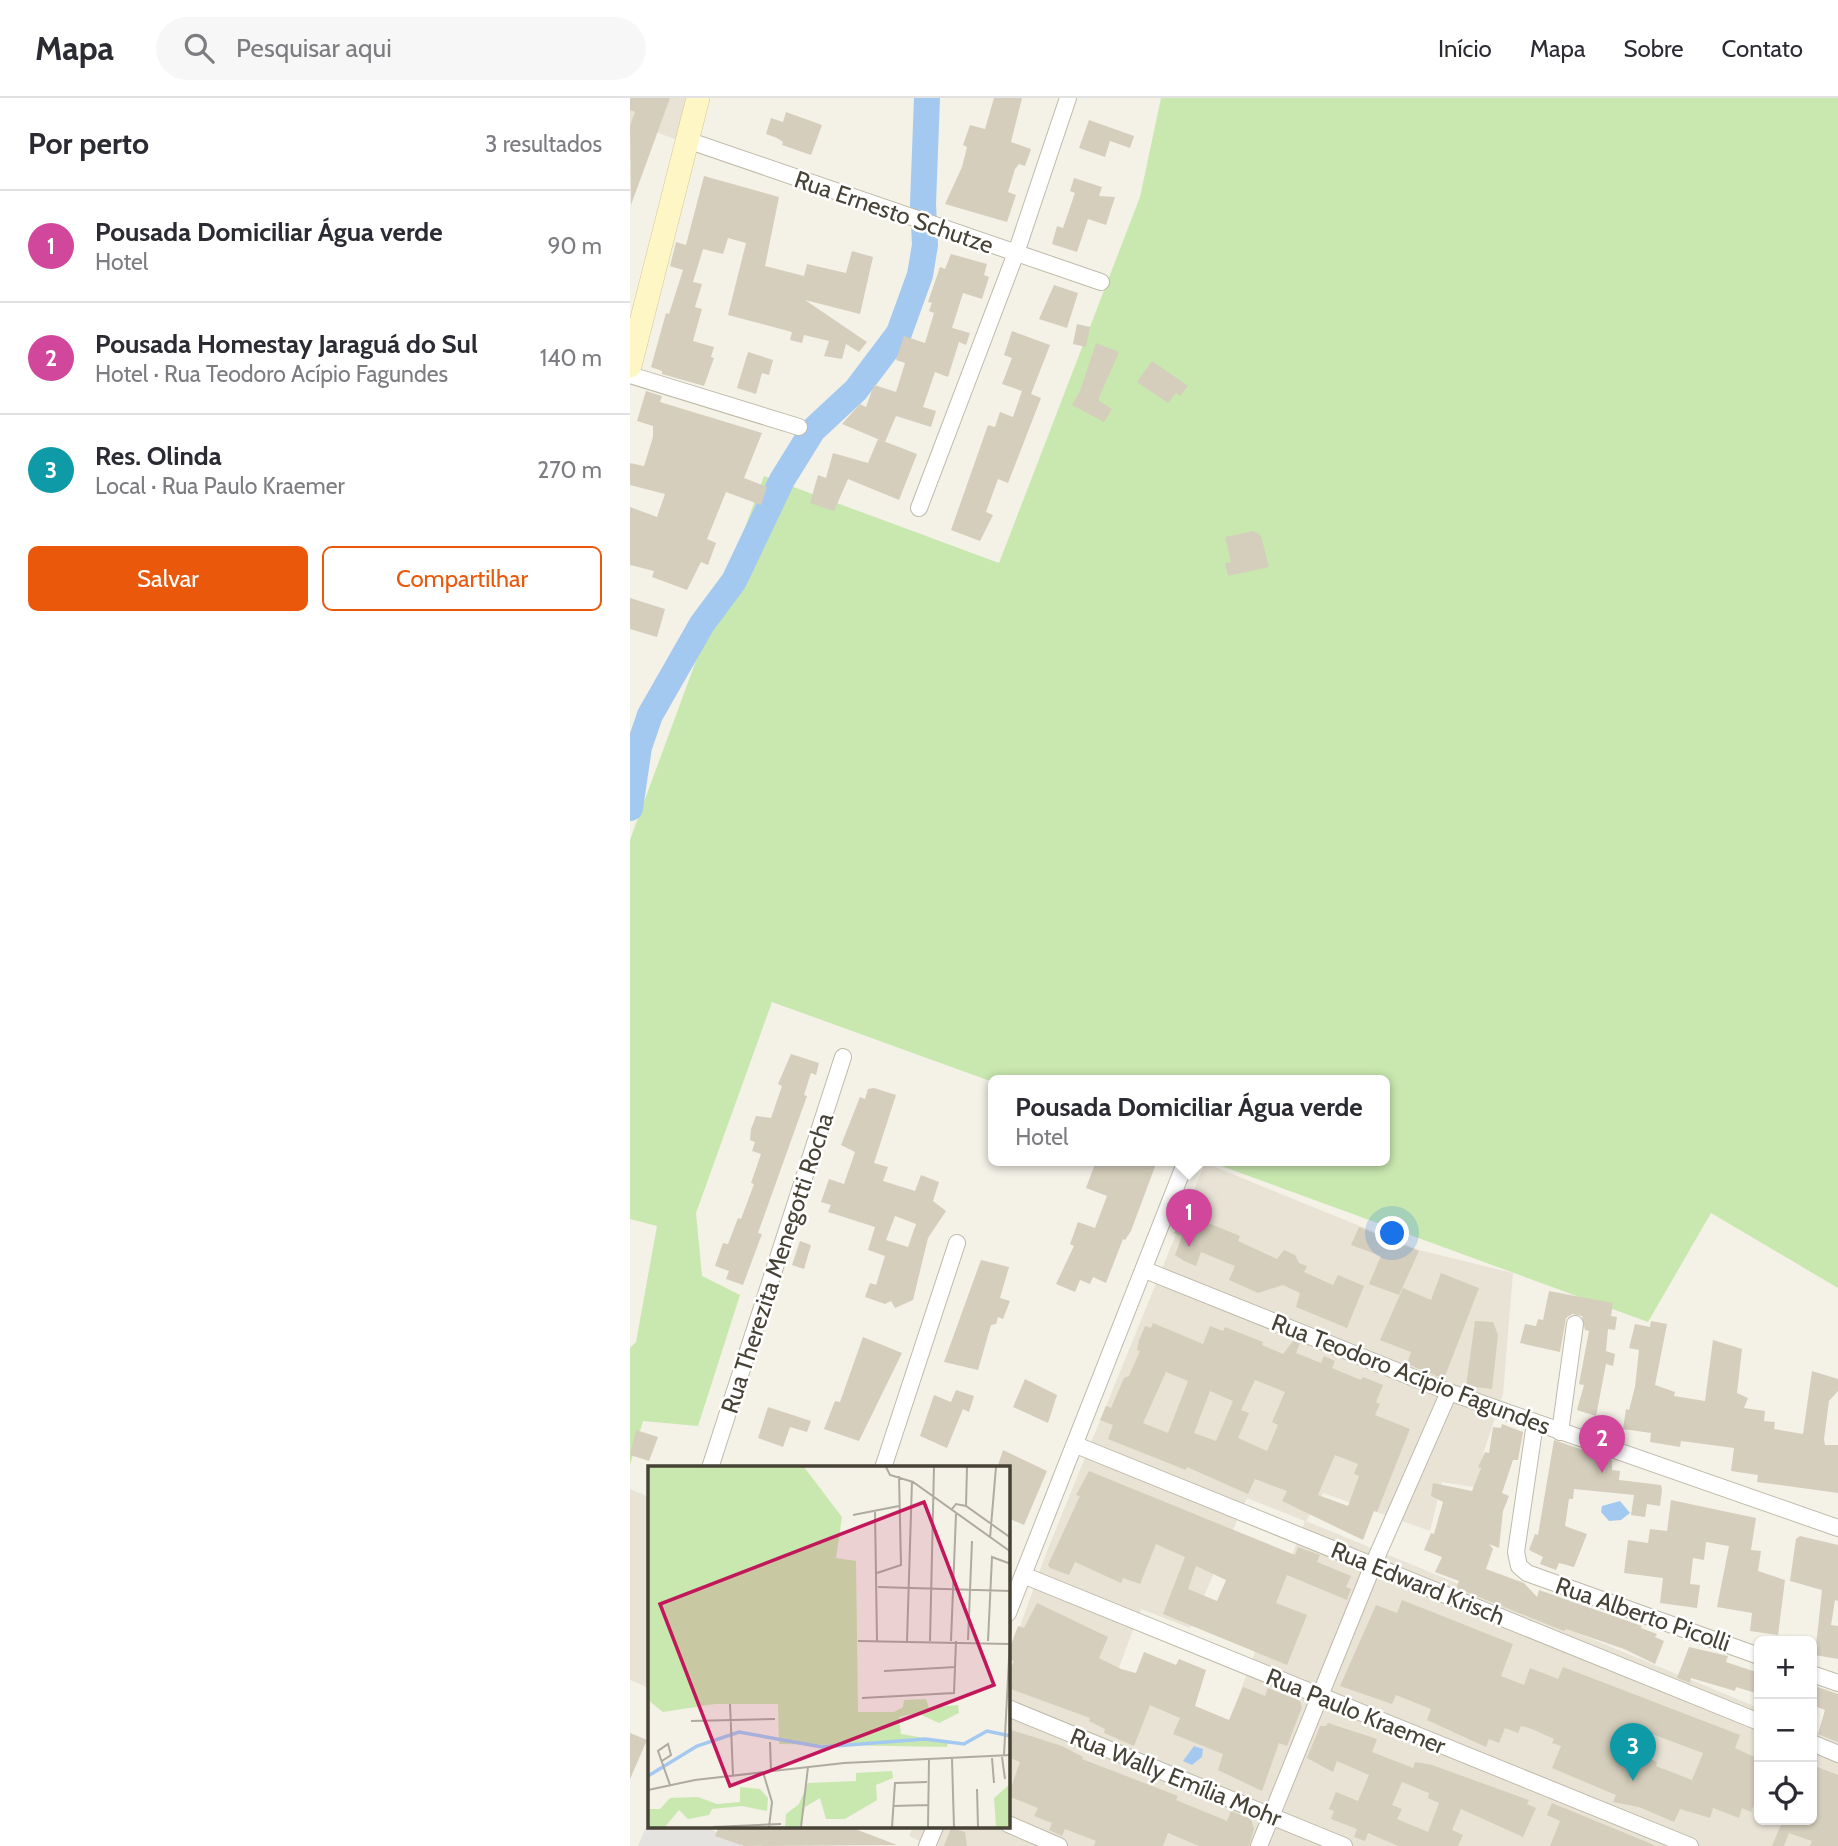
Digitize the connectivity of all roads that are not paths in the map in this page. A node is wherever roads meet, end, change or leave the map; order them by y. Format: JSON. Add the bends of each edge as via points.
{"nodes":[{"id":1,"x":698,"y":98,"type":"edge"},
{"id":2,"x":1068,"y":98,"type":"edge"},
{"id":3,"x":687,"y":140,"type":"junction"},
{"id":4,"x":1016,"y":253,"type":"junction"},
{"id":5,"x":1101,"y":282,"type":"dead end"},
{"id":6,"x":636,"y":318,"type":"edge"},
{"id":7,"x":630,"y":366,"type":"edge"},
{"id":8,"x":630,"y":374,"type":"edge"},
{"id":9,"x":799,"y":427,"type":"dead end"},
{"id":10,"x":919,"y":508,"type":"dead end"},
{"id":11,"x":844,"y":1057,"type":"dead end"},
{"id":12,"x":1183,"y":1166,"type":"edge"},
{"id":13,"x":957,"y":1243,"type":"dead end"},
{"id":14,"x":1145,"y":1270,"type":"junction"},
{"id":15,"x":1575,"y":1324,"type":"dead end"},
{"id":16,"x":1449,"y":1392,"type":"junction"},
{"id":17,"x":1535,"y":1423,"type":"junction"},
{"id":18,"x":1560,"y":1432,"type":"junction"},
{"id":19,"x":1076,"y":1445,"type":"junction"},
{"id":20,"x":711,"y":1466,"type":"edge"},
{"id":21,"x":884,"y":1466,"type":"edge"},
{"id":22,"x":1838,"y":1528,"type":"edge"},
{"id":23,"x":1373,"y":1565,"type":"junction"},
{"id":24,"x":1023,"y":1575,"type":"junction"},
{"id":25,"x":1010,"y":1608,"type":"edge"},
{"id":26,"x":1754,"y":1654,"type":"edge"},
{"id":27,"x":1817,"y":1676,"type":"edge"},
{"id":28,"x":1838,"y":1684,"type":"edge"},
{"id":29,"x":1320,"y":1696,"type":"junction"},
{"id":30,"x":1010,"y":1709,"type":"edge"},
{"id":31,"x":1754,"y":1720,"type":"edge"},
{"id":32,"x":1817,"y":1745,"type":"edge"},
{"id":33,"x":1838,"y":1754,"type":"edge"},
{"id":34,"x":1271,"y":1816,"type":"junction"},
{"id":35,"x":1010,"y":1825,"type":"edge"},
{"id":36,"x":935,"y":1828,"type":"edge"},
{"id":37,"x":927,"y":1846,"type":"edge"},
{"id":38,"x":1059,"y":1846,"type":"edge"},
{"id":39,"x":1259,"y":1846,"type":"edge"},
{"id":40,"x":1344,"y":1846,"type":"edge"},
{"id":41,"x":1690,"y":1846,"type":"edge"}],
"edges":[{"from":1,"to":3,"type":"main road"},
{"from":2,"to":4,"type":"street"},
{"from":3,"to":4,"type":"street","name":"Rua Ernesto Schutze"},
{"from":3,"to":6,"type":"main road"},
{"from":4,"to":5,"type":"street","name":"Rua Ernesto Schutze"},
{"from":4,"to":10,"type":"street"},
{"from":6,"to":7,"type":"main road"},
{"from":8,"to":9,"type":"street"},
{"from":11,"to":20,"type":"street","name":"Rua Therezita Menegotti Rocha"},
{"from":12,"to":14,"type":"street"},
{"from":13,"to":21,"type":"street"},
{"from":14,"to":16,"type":"street","name":"Rua Teodoro Acípio Fagundes"},
{"from":14,"to":19,"type":"street"},
{"from":15,"to":18,"type":"street"},
{"from":16,"to":17,"type":"street","name":"Rua Teodoro Acípio Fagundes"},
{"from":16,"to":23,"type":"street"},
{"from":17,"to":18,"type":"street","name":"Rua Teodoro Acípio Fagundes"},
{"from":17,"to":26,"type":"street","name":"Rua Alberto Picolli","via":[[1516,1552],[1520,1566],[1527,1573]]},
{"from":18,"to":22,"type":"street","name":"Rua Teodoro Acípio Fagundes"},
{"from":19,"to":23,"type":"street","name":"Rua Edward Krisch"},
{"from":19,"to":24,"type":"street"},
{"from":23,"to":29,"type":"street"},
{"from":23,"to":31,"type":"street","name":"Rua Edward Krisch"},
{"from":24,"to":25,"type":"street"},
{"from":24,"to":29,"type":"street","name":"Rua Paulo Kraemer"},
{"from":27,"to":28,"type":"street"},
{"from":29,"to":34,"type":"street"},
{"from":29,"to":41,"type":"street","name":"Rua Paulo Kraemer"},
{"from":30,"to":34,"type":"street","name":"Rua Wally Emília Mohr"},
{"from":32,"to":33,"type":"street"},
{"from":34,"to":39,"type":"street"},
{"from":34,"to":40,"type":"street","name":"Rua Wally Emília Mohr"},
{"from":35,"to":38,"type":"street"},
{"from":36,"to":37,"type":"street"}]}
